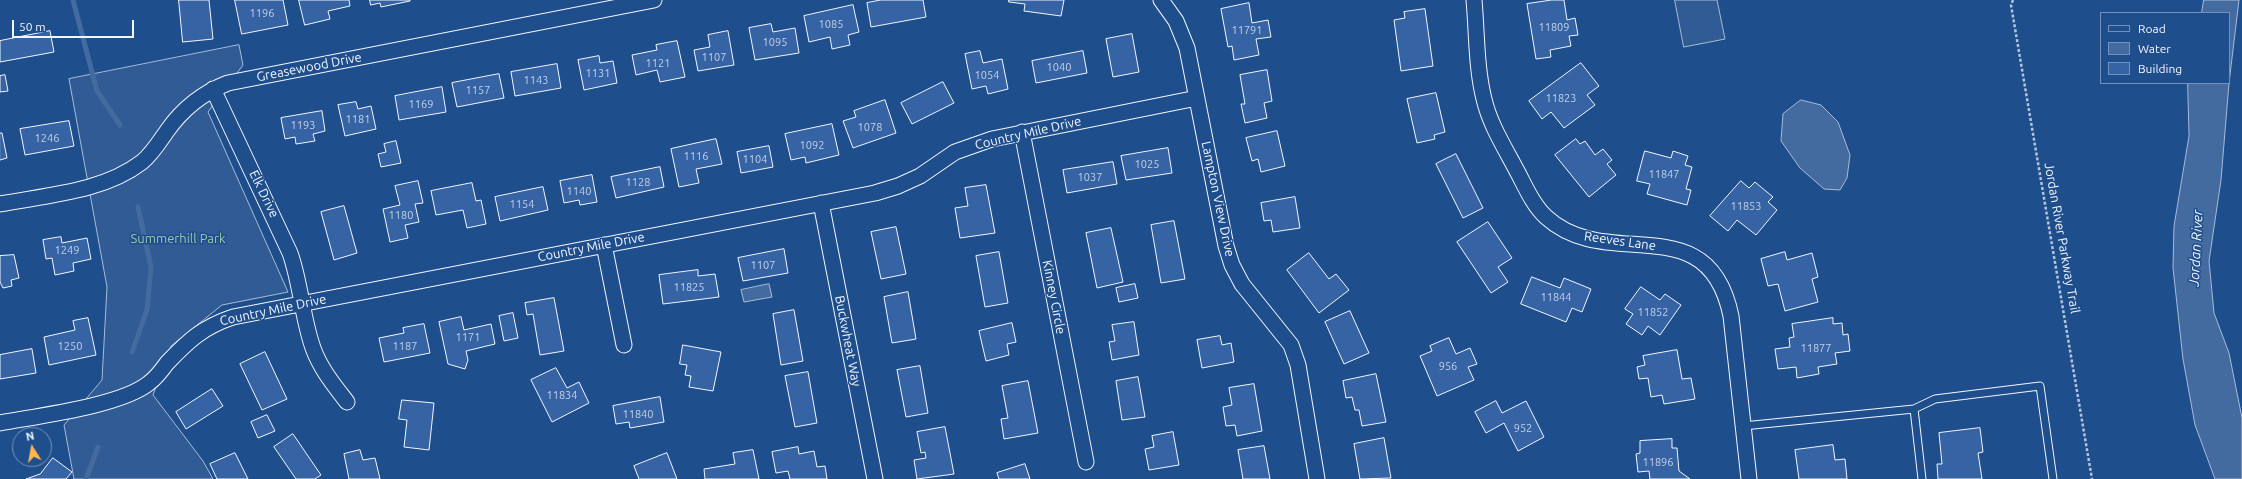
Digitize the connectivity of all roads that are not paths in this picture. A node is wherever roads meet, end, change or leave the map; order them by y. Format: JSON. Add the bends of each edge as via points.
{"nodes":[{"id":1,"x":654,"y":0,"type":"edge"},
{"id":2,"x":1161,"y":0,"type":"edge"},
{"id":3,"x":1474,"y":0,"type":"edge"},
{"id":4,"x":213,"y":89,"type":"junction"},
{"id":5,"x":1197,"y":98,"type":"junction"},
{"id":6,"x":1022,"y":132,"type":"junction"},
{"id":7,"x":821,"y":203,"type":"junction"},
{"id":8,"x":0,"y":204,"type":"edge"},
{"id":9,"x":604,"y":245,"type":"junction"},
{"id":10,"x":302,"y":304,"type":"junction"},
{"id":11,"x":624,"y":345,"type":"dead end"},
{"id":12,"x":347,"y":402,"type":"dead end"},
{"id":13,"x":1914,"y":409,"type":"junction"},
{"id":14,"x":0,"y":423,"type":"edge"},
{"id":15,"x":1743,"y":426,"type":"junction"},
{"id":16,"x":1086,"y":462,"type":"dead end"},
{"id":17,"x":875,"y":479,"type":"edge"},
{"id":18,"x":1317,"y":479,"type":"edge"},
{"id":19,"x":1749,"y":479,"type":"edge"},
{"id":20,"x":1922,"y":479,"type":"edge"},
{"id":21,"x":2054,"y":479,"type":"edge"}],
"edges":[{"from":1,"to":4,"type":"street","name":"Greasewood Drive","via":[[243,80]]},
{"from":2,"to":5,"type":"street","name":"Lampton View Drive","via":[[1176,21],[1187,48]]},
{"from":3,"to":15,"type":"street","name":"Reeves Lane","via":[[1481,81],[1489,116],[1531,197],[1545,216],[1563,229],[1584,238],[1669,248],[1690,254],[1708,266],[1720,279],[1731,316]]},
{"from":4,"to":8,"type":"street","name":"Greasewood Drive","via":[[183,110],[143,161],[126,173],[86,188]]},
{"from":4,"to":10,"type":"street","name":"Elk Drive","via":[[283,234],[297,273]]},
{"from":5,"to":6,"type":"street","name":"Country Mile Drive"},
{"from":5,"to":18,"type":"street","name":"Lampton View Drive","via":[[1226,246],[1242,284],[1291,346],[1298,365]]},
{"from":6,"to":7,"type":"street","name":"Country Mile Drive","via":[[973,144],[955,152],[920,176],[898,186]]},
{"from":6,"to":16,"type":"street","name":"Kinney Circle"},
{"from":7,"to":9,"type":"street","name":"Country Mile Drive"},
{"from":7,"to":17,"type":"street","name":"Buckwheat Way"},
{"from":9,"to":10,"type":"street","name":"Country Mile Drive"},
{"from":9,"to":11,"type":"street"},
{"from":10,"to":12,"type":"street","name":"Elk Drive","via":[[314,349],[326,375]]},
{"from":10,"to":14,"type":"street","name":"Country Mile Drive","via":[[214,323],[196,334],[149,384],[128,395],[99,404]]},
{"from":13,"to":15,"type":"lane"},
{"from":13,"to":20,"type":"lane"},
{"from":13,"to":21,"type":"lane","via":[[1935,400],[2040,386]]},
{"from":15,"to":19,"type":"street","name":"Reeves Lane"}]}
